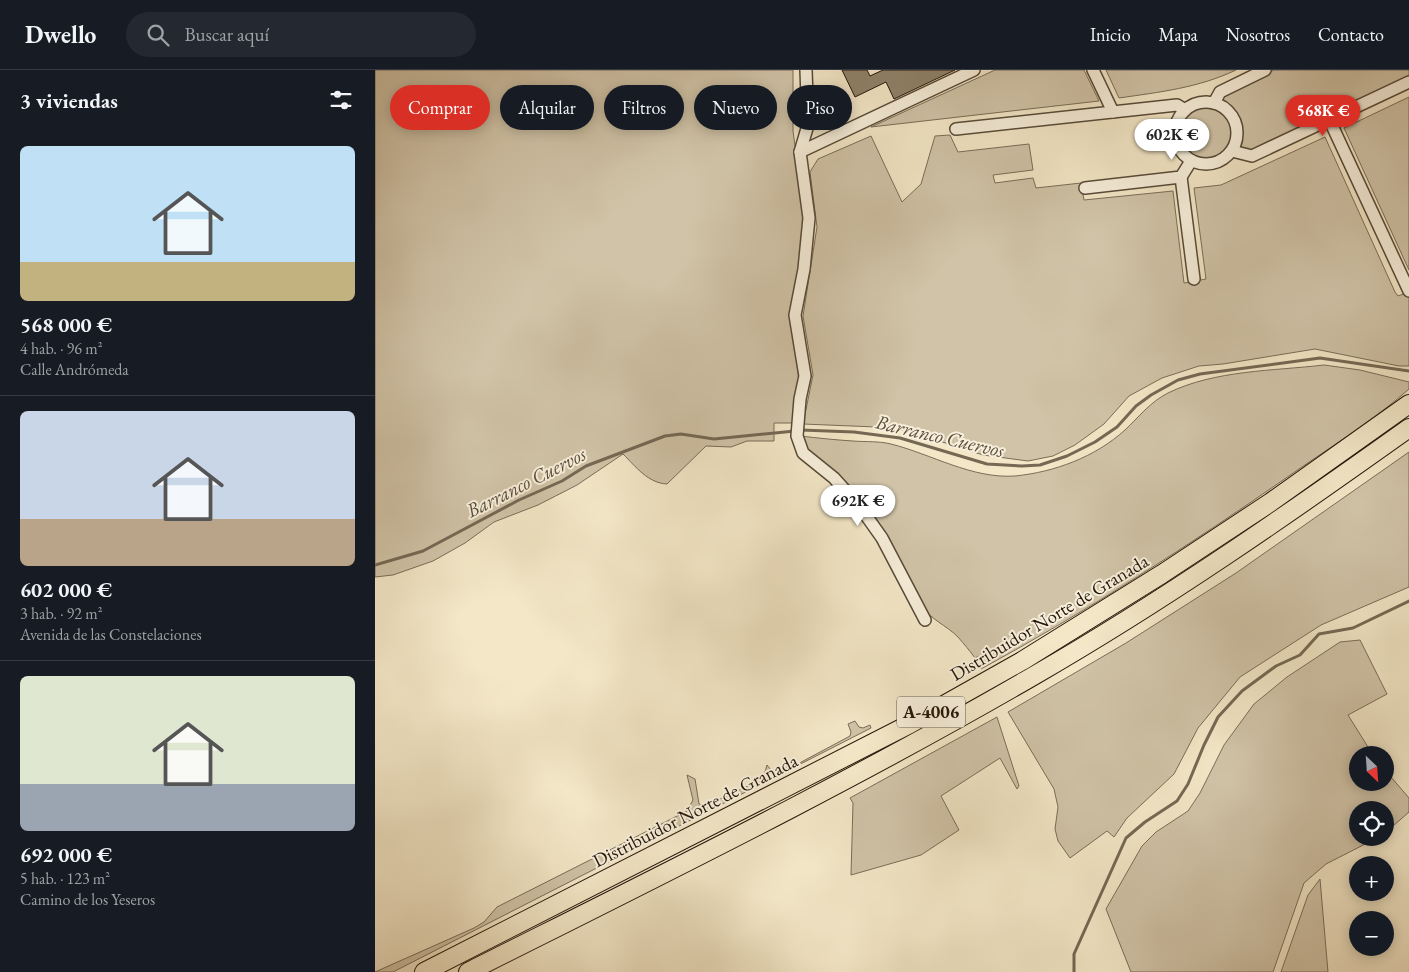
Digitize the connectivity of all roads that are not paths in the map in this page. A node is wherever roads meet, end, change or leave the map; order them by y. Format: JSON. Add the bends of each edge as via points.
{"nodes":[{"id":1,"x":806,"y":70,"type":"edge"},
{"id":2,"x":974,"y":70,"type":"edge"},
{"id":3,"x":1093,"y":70,"type":"edge"},
{"id":4,"x":1265,"y":70,"type":"edge"},
{"id":5,"x":1409,"y":82,"type":"edge"},
{"id":6,"x":1214,"y":103,"type":"junction"},
{"id":7,"x":1185,"y":110,"type":"junction"},
{"id":8,"x":1113,"y":112,"type":"junction"},
{"id":9,"x":1329,"y":119,"type":"junction"},
{"id":10,"x":956,"y":129,"type":"dead end"},
{"id":11,"x":1232,"y":151,"type":"junction"},
{"id":12,"x":800,"y":152,"type":"junction"},
{"id":13,"x":1191,"y":161,"type":"junction"},
{"id":14,"x":1181,"y":177,"type":"junction"},
{"id":15,"x":1085,"y":188,"type":"dead end"},
{"id":16,"x":1194,"y":279,"type":"dead end"},
{"id":17,"x":1409,"y":291,"type":"edge"},
{"id":18,"x":1409,"y":404,"type":"edge"},
{"id":19,"x":1409,"y":428,"type":"edge"},
{"id":20,"x":925,"y":620,"type":"dead end"},
{"id":21,"x":425,"y":972,"type":"edge"},
{"id":22,"x":468,"y":972,"type":"edge"}],
"edges":[{"from":1,"to":12,"type":"street","via":[[808,125]]},
{"from":2,"to":12,"type":"street"},
{"from":3,"to":8,"type":"street"},
{"from":4,"to":6,"type":"street","via":[[1220,92]]},
{"from":5,"to":9,"type":"street"},
{"from":6,"to":7,"type":"street","via":[[1199,103]]},
{"from":6,"to":11,"type":"street","via":[[1231,113],[1236,122],[1238,132]]},
{"from":7,"to":8,"type":"street","via":[[1177,105]]},
{"from":7,"to":13,"type":"street","via":[[1177,122],[1175,137],[1183,155]]},
{"from":8,"to":10,"type":"street"},
{"from":9,"to":11,"type":"street","via":[[1252,156]]},
{"from":9,"to":17,"type":"street"},
{"from":11,"to":13,"type":"street","via":[[1218,162]]},
{"from":12,"to":20,"type":"street","via":[[809,218],[795,315],[805,376],[797,430],[803,453],[834,478],[882,538]]},
{"from":13,"to":14,"type":"street"},
{"from":14,"to":15,"type":"street"},
{"from":14,"to":16,"type":"street"},
{"from":18,"to":21,"type":"main road","name":"Distribuidor Norte de Granada","number":"A-4006","via":[[1263,507],[1022,661],[884,737]]},
{"from":19,"to":22,"type":"main road","number":"A-4006","via":[[1179,588],[1037,674],[923,739]]}]}
